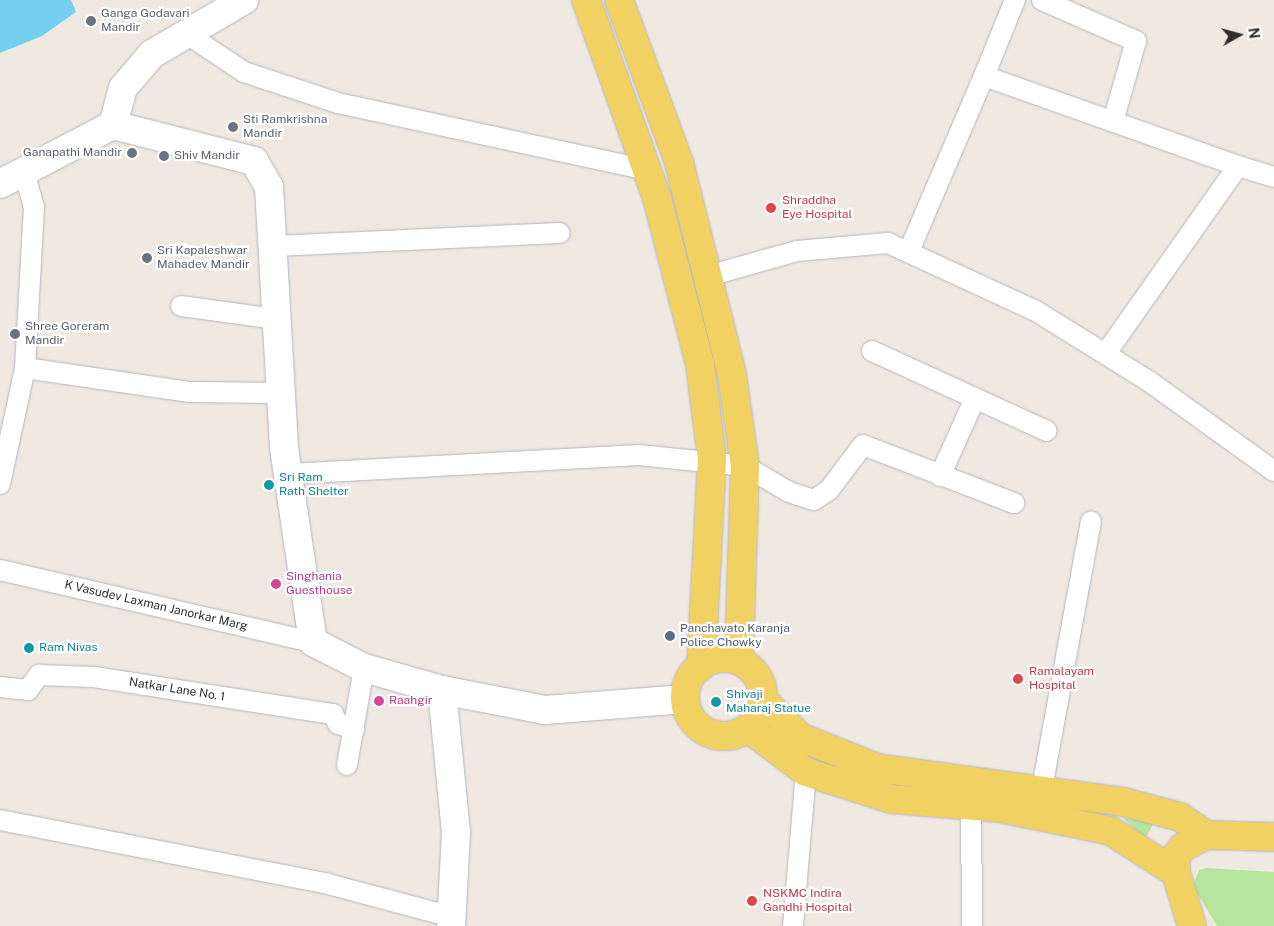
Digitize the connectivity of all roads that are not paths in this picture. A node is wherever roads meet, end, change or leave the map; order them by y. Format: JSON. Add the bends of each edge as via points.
{"nodes":[{"id":1,"x":244,"y":0,"type":"edge"},
{"id":2,"x":586,"y":0,"type":"edge"},
{"id":3,"x":620,"y":0,"type":"edge"},
{"id":4,"x":1015,"y":0,"type":"edge"},
{"id":5,"x":1042,"y":0,"type":"edge"},
{"id":6,"x":187,"y":34,"type":"junction"},
{"id":7,"x":984,"y":76,"type":"junction"},
{"id":8,"x":1113,"y":122,"type":"junction"},
{"id":9,"x":113,"y":126,"type":"junction"},
{"id":10,"x":1238,"y":166,"type":"junction"},
{"id":11,"x":648,"y":170,"type":"junction"},
{"id":12,"x":24,"y":171,"type":"junction"},
{"id":13,"x":1274,"y":177,"type":"edge"},
{"id":14,"x":0,"y":184,"type":"edge"},
{"id":15,"x":560,"y":233,"type":"dead end"},
{"id":16,"x":274,"y":246,"type":"junction"},
{"id":17,"x":909,"y":251,"type":"junction"},
{"id":18,"x":708,"y":276,"type":"junction"},
{"id":19,"x":181,"y":306,"type":"dead end"},
{"id":20,"x":276,"y":319,"type":"junction"},
{"id":21,"x":872,"y":351,"type":"dead end"},
{"id":22,"x":1106,"y":354,"type":"junction"},
{"id":23,"x":25,"y":368,"type":"junction"},
{"id":24,"x":281,"y":393,"type":"junction"},
{"id":25,"x":975,"y":398,"type":"junction"},
{"id":26,"x":1047,"y":431,"type":"dead end"},
{"id":27,"x":712,"y":459,"type":"junction"},
{"id":28,"x":745,"y":466,"type":"junction"},
{"id":29,"x":1274,"y":471,"type":"edge"},
{"id":30,"x":289,"y":474,"type":"junction"},
{"id":31,"x":940,"y":476,"type":"junction"},
{"id":32,"x":0,"y":484,"type":"edge"},
{"id":33,"x":1014,"y":503,"type":"dead end"},
{"id":34,"x":1091,"y":521,"type":"dead end"},
{"id":35,"x":0,"y":570,"type":"edge"},
{"id":36,"x":313,"y":642,"type":"junction"},
{"id":37,"x":739,"y":660,"type":"junction"},
{"id":38,"x":701,"y":667,"type":"junction"},
{"id":39,"x":364,"y":668,"type":"junction"},
{"id":40,"x":0,"y":687,"type":"edge"},
{"id":41,"x":442,"y":690,"type":"junction"},
{"id":42,"x":685,"y":699,"type":"junction"},
{"id":43,"x":764,"y":700,"type":"junction"},
{"id":44,"x":748,"y":728,"type":"junction"},
{"id":45,"x":354,"y":729,"type":"junction"},
{"id":46,"x":348,"y":765,"type":"dead end"},
{"id":47,"x":806,"y":772,"type":"junction"},
{"id":48,"x":1042,"y":788,"type":"junction"},
{"id":49,"x":971,"y":806,"type":"junction"},
{"id":50,"x":0,"y":820,"type":"edge"},
{"id":51,"x":1207,"y":835,"type":"junction"},
{"id":52,"x":1274,"y":837,"type":"edge"},
{"id":53,"x":1176,"y":873,"type":"junction"},
{"id":54,"x":452,"y":921,"type":"edge"},
{"id":55,"x":793,"y":926,"type":"edge"},
{"id":56,"x":972,"y":926,"type":"edge"},
{"id":57,"x":1192,"y":926,"type":"edge"}],
"edges":[{"from":1,"to":6,"type":"street"},
{"from":2,"to":11,"type":"main road"},
{"from":3,"to":18,"type":"main road","via":[[679,162]]},
{"from":4,"to":7,"type":"street"},
{"from":5,"to":8,"type":"street","via":[[1136,41]]},
{"from":6,"to":9,"type":"street","via":[[152,54],[123,88]]},
{"from":6,"to":11,"type":"street","via":[[244,72],[338,103]]},
{"from":7,"to":8,"type":"street"},
{"from":7,"to":17,"type":"street"},
{"from":8,"to":10,"type":"street"},
{"from":9,"to":12,"type":"street"},
{"from":9,"to":16,"type":"street","via":[[254,161],[269,187]]},
{"from":10,"to":13,"type":"street"},
{"from":10,"to":22,"type":"street"},
{"from":11,"to":27,"type":"main road","via":[[700,364]]},
{"from":12,"to":14,"type":"street"},
{"from":12,"to":23,"type":"street","via":[[34,206]]},
{"from":15,"to":16,"type":"street"},
{"from":16,"to":20,"type":"street"},
{"from":17,"to":18,"type":"street","via":[[888,243],[807,249]]},
{"from":17,"to":22,"type":"street","via":[[1036,311]]},
{"from":18,"to":28,"type":"main road","via":[[732,375]]},
{"from":19,"to":20,"type":"street"},
{"from":20,"to":24,"type":"street"},
{"from":21,"to":25,"type":"street"},
{"from":22,"to":29,"type":"street"},
{"from":23,"to":24,"type":"street","via":[[190,392]]},
{"from":23,"to":32,"type":"street"},
{"from":24,"to":30,"type":"street"},
{"from":25,"to":26,"type":"street"},
{"from":25,"to":31,"type":"street"},
{"from":27,"to":28,"type":"street"},
{"from":27,"to":30,"type":"street","via":[[639,454]]},
{"from":27,"to":38,"type":"main road"},
{"from":28,"to":31,"type":"street","via":[[789,492],[814,500],[828,490],[863,444]]},
{"from":28,"to":37,"type":"main road"},
{"from":30,"to":36,"type":"street"},
{"from":31,"to":33,"type":"street"},
{"from":34,"to":48,"type":"street"},
{"from":35,"to":36,"type":"street","name":"K Vasudev Laxman Janorkar Marg"},
{"from":36,"to":39,"type":"street"},
{"from":37,"to":38,"type":"main road","via":[[713,658]]},
{"from":37,"to":43,"type":"main road","via":[[758,676]]},
{"from":38,"to":42,"type":"main road","via":[[692,674]]},
{"from":39,"to":41,"type":"street"},
{"from":39,"to":45,"type":"street"},
{"from":40,"to":45,"type":"street","name":"Natkar Lane No. 1","via":[[28,690],[38,675],[94,677],[333,714],[338,724]]},
{"from":41,"to":42,"type":"street","via":[[545,710]]},
{"from":41,"to":54,"type":"street","via":[[456,832]]},
{"from":42,"to":44,"type":"main road","via":[[688,712],[705,731],[731,736]]},
{"from":43,"to":44,"type":"main road"},
{"from":43,"to":48,"type":"main road","via":[[800,737],[877,768],[937,780]]},
{"from":44,"to":47,"type":"main road"},
{"from":45,"to":46,"type":"street"},
{"from":47,"to":49,"type":"main road","via":[[891,798]]},
{"from":47,"to":55,"type":"street"},
{"from":48,"to":51,"type":"main road","via":[[1180,818]]},
{"from":49,"to":53,"type":"main road","via":[[1059,817],[1111,831]]},
{"from":49,"to":56,"type":"street"},
{"from":50,"to":54,"type":"street","via":[[328,884]]},
{"from":51,"to":52,"type":"main road"},
{"from":51,"to":53,"type":"main road","via":[[1183,847],[1176,856]]},
{"from":53,"to":57,"type":"main road"}]}
